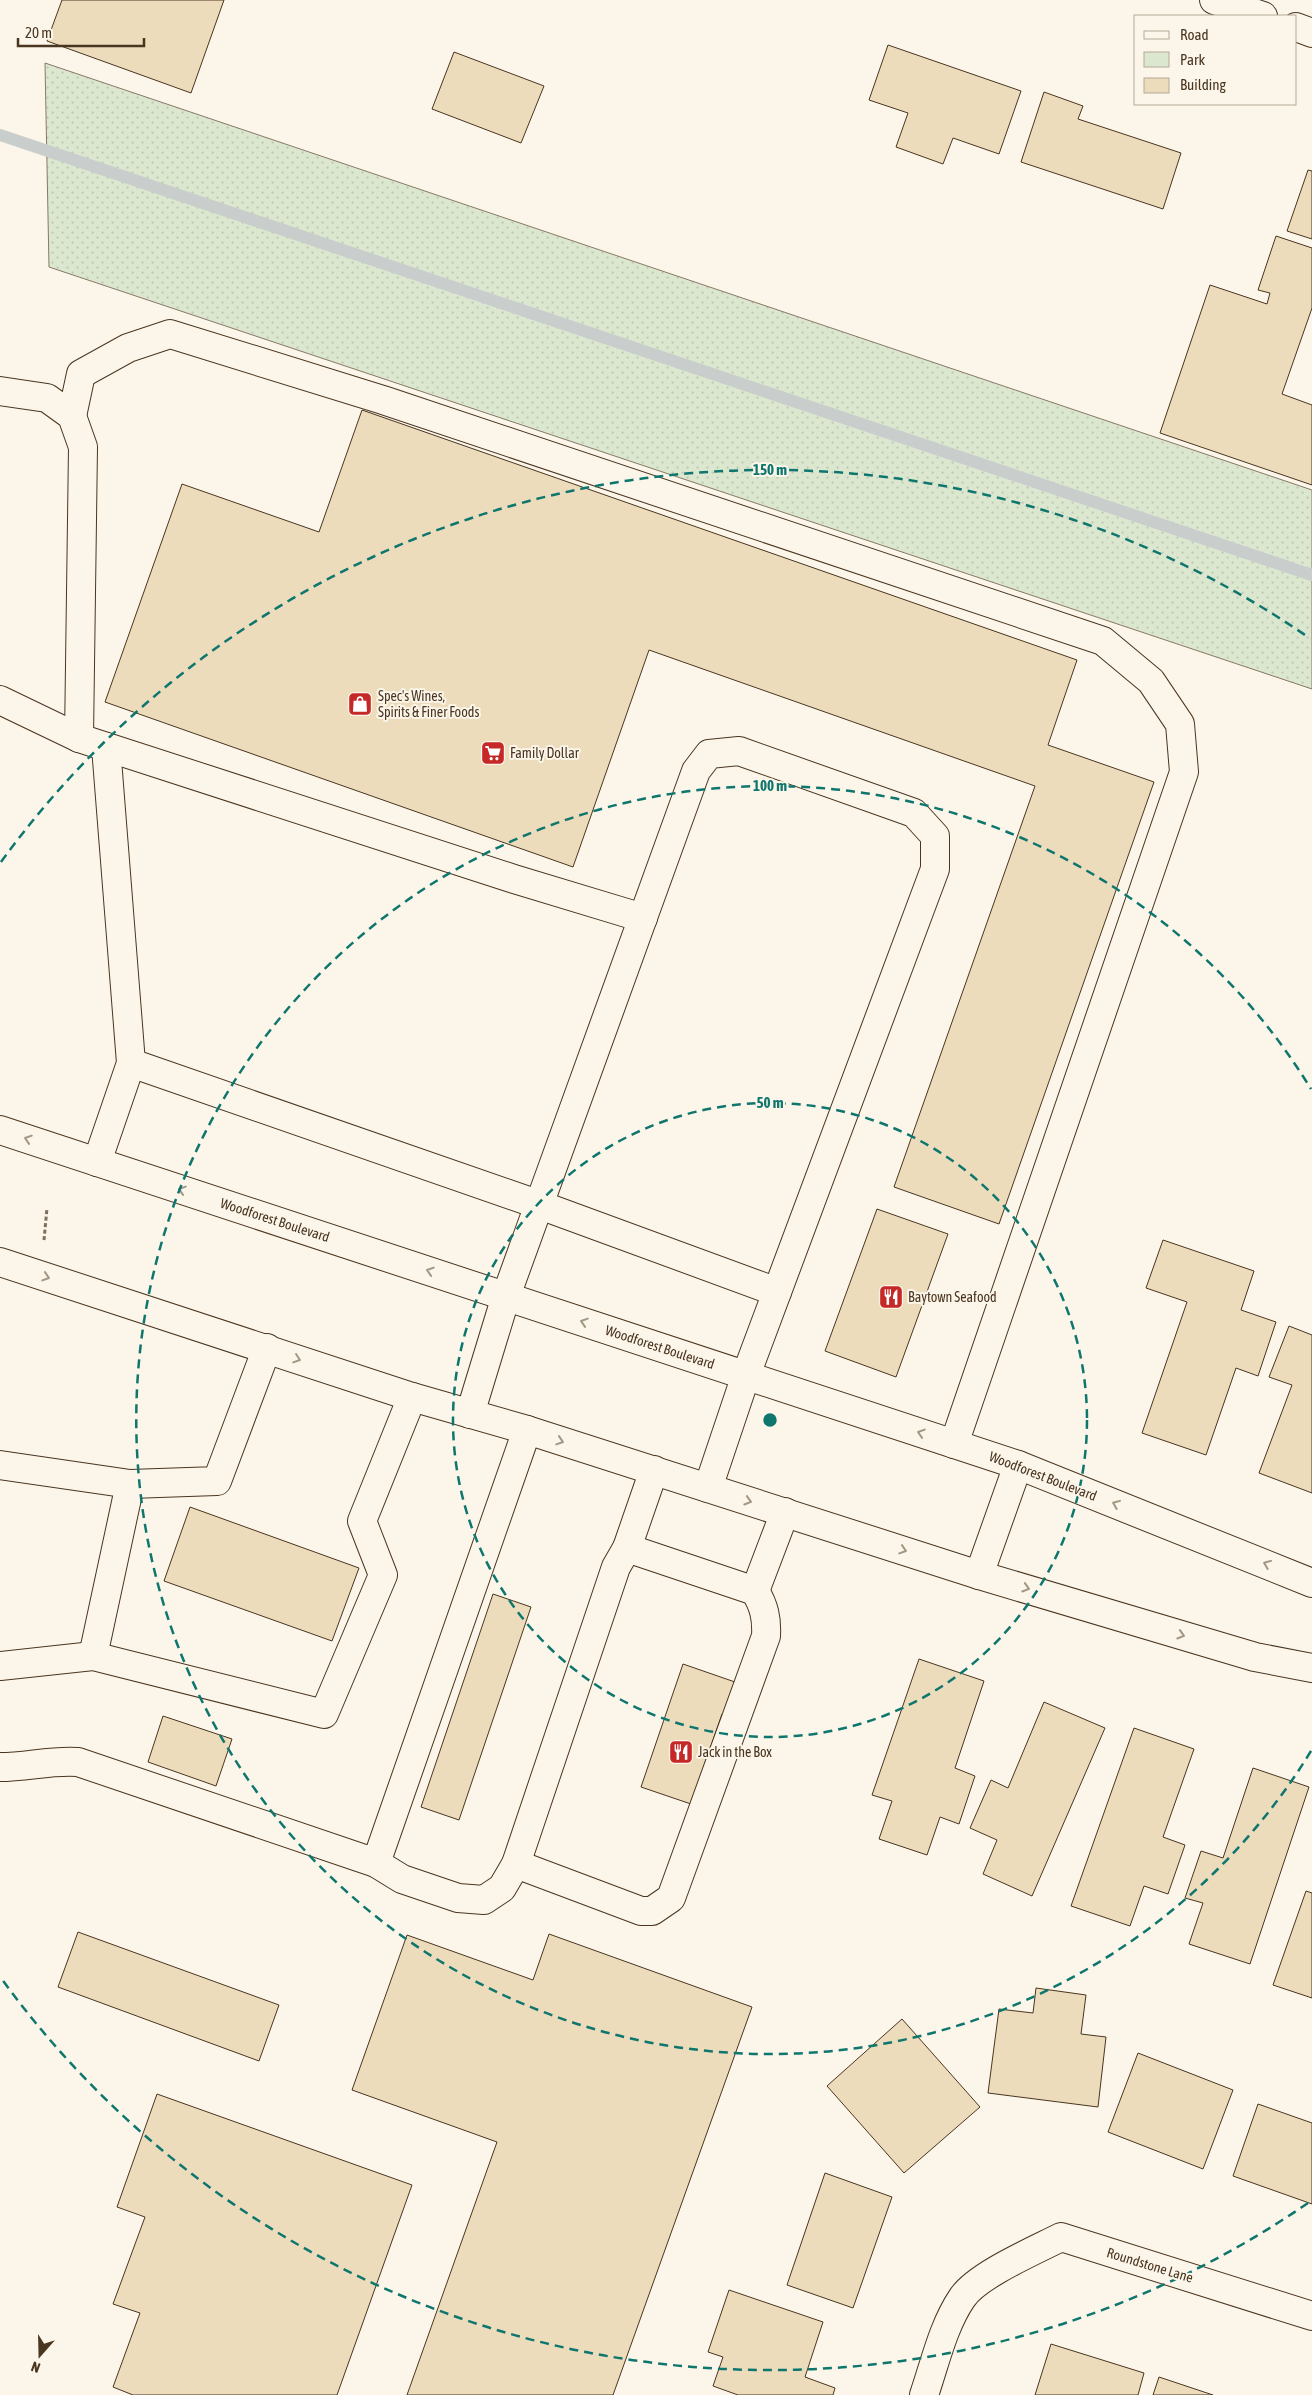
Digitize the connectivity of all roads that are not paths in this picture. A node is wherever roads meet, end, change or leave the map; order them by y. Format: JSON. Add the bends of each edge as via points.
{"nodes":[{"id":1,"x":1214,"y":0,"type":"edge"},
{"id":2,"x":1260,"y":15,"type":"edge"},
{"id":3,"x":1297,"y":27,"type":"edge"},
{"id":4,"x":1312,"y":33,"type":"edge"},
{"id":5,"x":0,"y":391,"type":"edge"},
{"id":6,"x":72,"y":416,"type":"junction"},
{"id":7,"x":0,"y":700,"type":"edge"},
{"id":8,"x":79,"y":738,"type":"junction"},
{"id":9,"x":106,"y":747,"type":"junction"},
{"id":10,"x":644,"y":918,"type":"junction"},
{"id":11,"x":131,"y":1062,"type":"junction"},
{"id":12,"x":0,"y":1130,"type":"edge"},
{"id":13,"x":97,"y":1162,"type":"junction"},
{"id":14,"x":540,"y":1205,"type":"junction"},
{"id":15,"x":0,"y":1262,"type":"edge"},
{"id":16,"x":777,"y":1292,"type":"junction"},
{"id":17,"x":506,"y":1296,"type":"junction"},
{"id":18,"x":267,"y":1348,"type":"junction"},
{"id":19,"x":746,"y":1375,"type":"junction"},
{"id":20,"x":412,"y":1398,"type":"junction"},
{"id":21,"x":470,"y":1414,"type":"junction"},
{"id":22,"x":527,"y":1430,"type":"junction"},
{"id":23,"x":954,"y":1444,"type":"junction"},
{"id":24,"x":1018,"y":1464,"type":"junction"},
{"id":25,"x":0,"y":1465,"type":"edge"},
{"id":26,"x":654,"y":1470,"type":"junction"},
{"id":27,"x":130,"y":1484,"type":"junction"},
{"id":28,"x":708,"y":1488,"type":"junction"},
{"id":29,"x":785,"y":1512,"type":"junction"},
{"id":30,"x":627,"y":1548,"type":"junction"},
{"id":31,"x":979,"y":1574,"type":"junction"},
{"id":32,"x":1312,"y":1583,"type":"edge"},
{"id":33,"x":754,"y":1591,"type":"junction"},
{"id":34,"x":93,"y":1656,"type":"junction"},
{"id":35,"x":0,"y":1666,"type":"edge"},
{"id":36,"x":1312,"y":1668,"type":"edge"},
{"id":37,"x":0,"y":1767,"type":"edge"},
{"id":38,"x":376,"y":1863,"type":"junction"},
{"id":39,"x":516,"y":1864,"type":"junction"},
{"id":40,"x":1312,"y":2316,"type":"edge"},
{"id":41,"x":924,"y":2395,"type":"edge"}],
"edges":[{"from":1,"to":2,"type":"main road"},
{"from":3,"to":4,"type":"main road"},
{"from":5,"to":6,"type":"main road","via":[[47,398]]},
{"from":6,"to":8,"type":"main road","via":[[83,447]]},
{"from":6,"to":23,"type":"main road","via":[[81,374],[128,348],[170,334],[383,400],[1103,641],[1151,680],[1180,724],[1184,772]]},
{"from":7,"to":8,"type":"main road"},
{"from":8,"to":9,"type":"main road"},
{"from":9,"to":10,"type":"main road"},
{"from":9,"to":11,"type":"main road"},
{"from":10,"to":14,"type":"main road"},
{"from":10,"to":16,"type":"main road","via":[[696,771],[709,754],[739,751],[914,813],[935,836],[935,869]]},
{"from":11,"to":13,"type":"main road"},
{"from":11,"to":14,"type":"main road"},
{"from":13,"to":12,"type":"main road","name":"Woodforest Boulevard","one_way":true},
{"from":17,"to":13,"type":"main road","name":"Woodforest Boulevard","one_way":true},
{"from":14,"to":16,"type":"main road"},
{"from":14,"to":17,"type":"main road"},
{"from":15,"to":18,"type":"main road","one_way":true},
{"from":16,"to":19,"type":"main road"},
{"from":19,"to":17,"type":"main road","name":"Woodforest Boulevard","one_way":true},
{"from":17,"to":21,"type":"main road"},
{"from":18,"to":20,"type":"main road","one_way":true},
{"from":18,"to":27,"type":"main road","via":[[217,1481]]},
{"from":23,"to":19,"type":"main road","name":"Woodforest Boulevard","one_way":true},
{"from":19,"to":28,"type":"main road"},
{"from":20,"to":21,"type":"main road"},
{"from":20,"to":34,"type":"main road","via":[[362,1520],[383,1575],[324,1714]]},
{"from":21,"to":22,"type":"main road"},
{"from":22,"to":26,"type":"main road","one_way":true},
{"from":22,"to":38,"type":"main road"},
{"from":23,"to":24,"type":"main road","name":"Woodforest Boulevard"},
{"from":24,"to":31,"type":"main road"},
{"from":32,"to":24,"type":"main road","name":"Woodforest Boulevard","one_way":true},
{"from":25,"to":27,"type":"main road"},
{"from":26,"to":28,"type":"main road"},
{"from":26,"to":30,"type":"main road"},
{"from":27,"to":34,"type":"main road"},
{"from":28,"to":29,"type":"main road","one_way":true},
{"from":29,"to":31,"type":"main road","one_way":true},
{"from":29,"to":33,"type":"main road"},
{"from":30,"to":33,"type":"main road"},
{"from":30,"to":39,"type":"main road","via":[[616,1567]]},
{"from":31,"to":36,"type":"main road","one_way":true,"via":[[1255,1656]]},
{"from":33,"to":39,"type":"main road","via":[[764,1605],[766,1636],[671,1898],[652,1911],[641,1911]]},
{"from":34,"to":35,"type":"main road"},
{"from":37,"to":38,"type":"main road","via":[[22,1767],[58,1760],[78,1762]]},
{"from":38,"to":39,"type":"main road","via":[[402,1879],[458,1898],[484,1900],[502,1888]]},
{"from":40,"to":41,"type":"main road","name":"Roundstone Lane","via":[[1061,2237],[993,2272],[963,2296],[947,2326]]}]}
